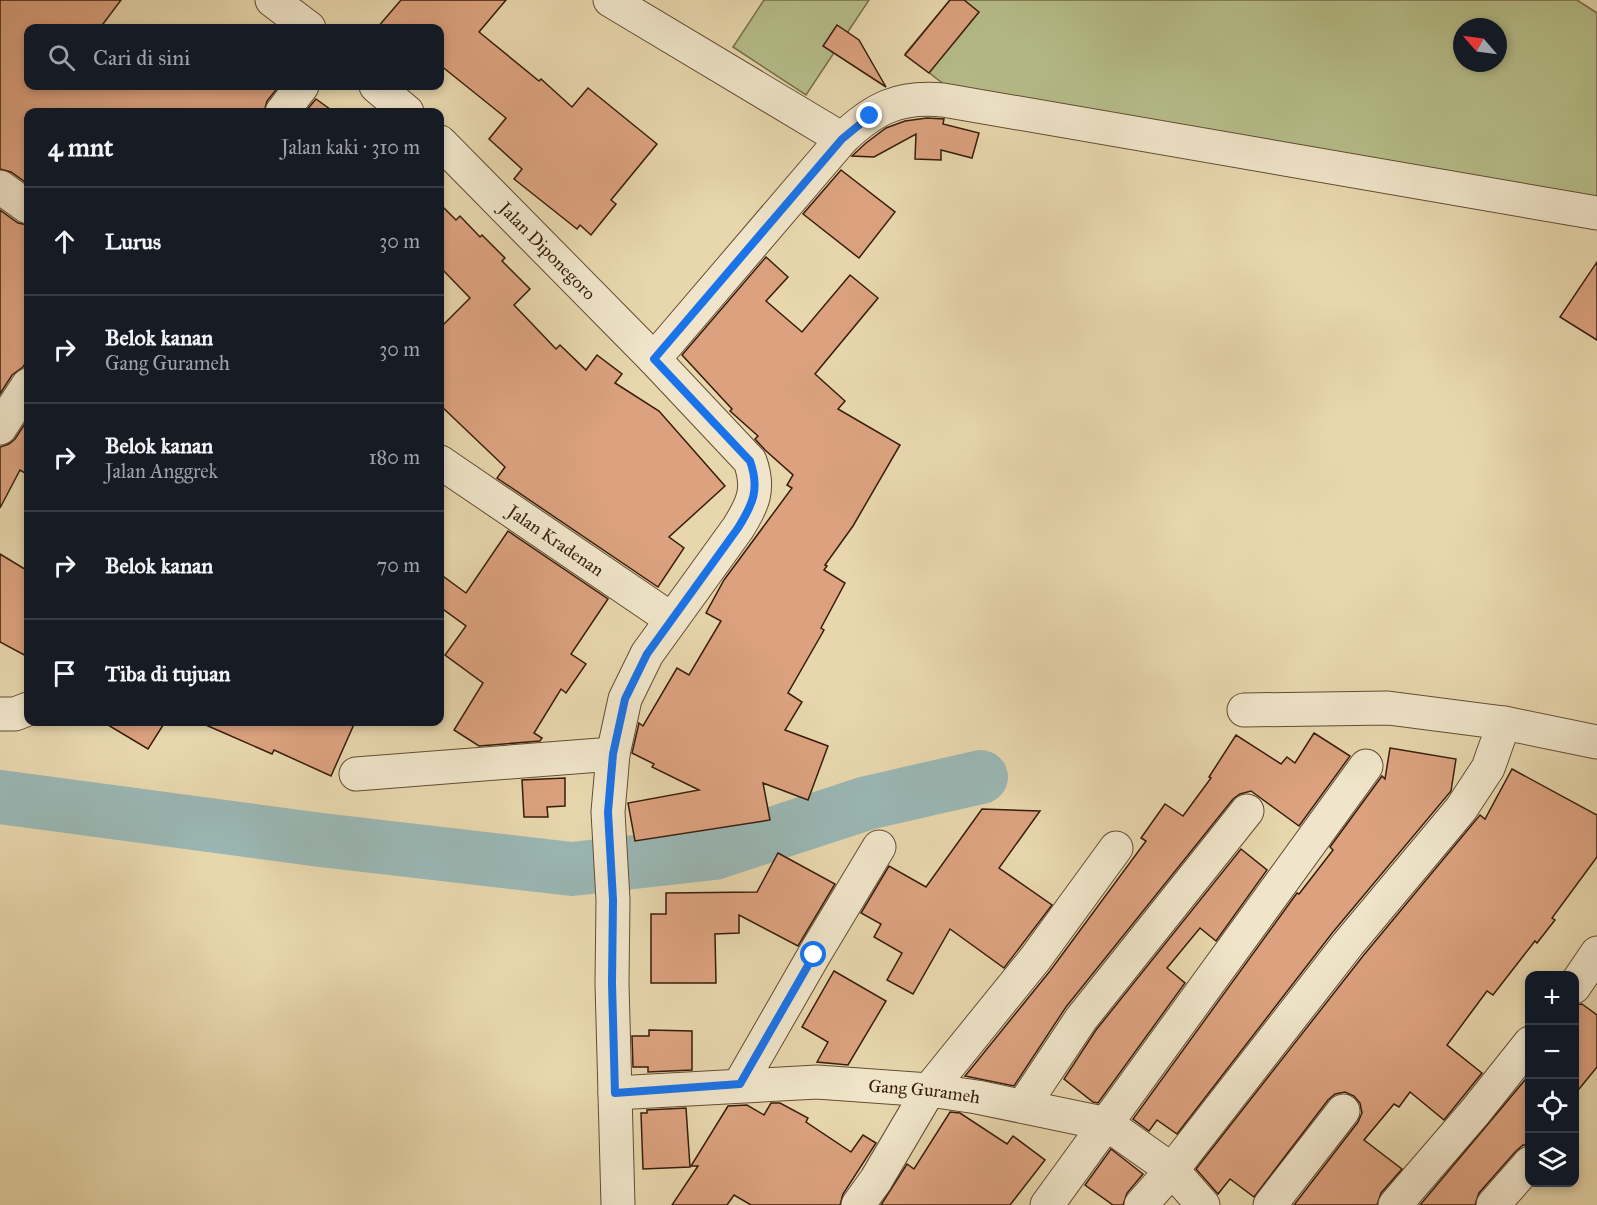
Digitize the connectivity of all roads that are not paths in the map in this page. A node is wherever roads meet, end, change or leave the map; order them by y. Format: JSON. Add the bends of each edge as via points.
{"nodes":[{"id":1,"x":272,"y":0,"type":"edge"},
{"id":2,"x":610,"y":0,"type":"edge"},
{"id":3,"x":304,"y":24,"type":"edge"},
{"id":4,"x":299,"y":90,"type":"edge"},
{"id":5,"x":381,"y":90,"type":"edge"},
{"id":6,"x":285,"y":108,"type":"edge"},
{"id":7,"x":402,"y":108,"type":"edge"},
{"id":8,"x":842,"y":139,"type":"junction"},
{"id":9,"x":444,"y":146,"type":"edge"},
{"id":10,"x":0,"y":187,"type":"edge"},
{"id":11,"x":24,"y":204,"type":"edge"},
{"id":12,"x":1597,"y":213,"type":"edge"},
{"id":13,"x":654,"y":359,"type":"junction"},
{"id":14,"x":24,"y":391,"type":"edge"},
{"id":15,"x":0,"y":428,"type":"edge"},
{"id":16,"x":444,"y":465,"type":"edge"},
{"id":17,"x":671,"y":619,"type":"junction"},
{"id":18,"x":1244,"y":710,"type":"dead end"},
{"id":19,"x":24,"y":711,"type":"edge"},
{"id":20,"x":0,"y":714,"type":"edge"},
{"id":21,"x":1504,"y":723,"type":"junction"},
{"id":22,"x":1597,"y":742,"type":"edge"},
{"id":23,"x":613,"y":754,"type":"junction"},
{"id":24,"x":1366,"y":766,"type":"dead end"},
{"id":25,"x":356,"y":774,"type":"dead end"},
{"id":26,"x":1247,"y":811,"type":"dead end"},
{"id":27,"x":879,"y":847,"type":"dead end"},
{"id":28,"x":1116,"y":848,"type":"dead end"},
{"id":29,"x":1597,"y":953,"type":"edge"},
{"id":30,"x":1579,"y":981,"type":"edge"},
{"id":31,"x":1525,"y":1049,"type":"edge"},
{"id":32,"x":740,"y":1084,"type":"junction"},
{"id":33,"x":929,"y":1090,"type":"junction"},
{"id":34,"x":615,"y":1093,"type":"junction"},
{"id":35,"x":1023,"y":1106,"type":"junction"},
{"id":36,"x":1343,"y":1111,"type":"dead end"},
{"id":37,"x":1107,"y":1125,"type":"junction"},
{"id":38,"x":1525,"y":1168,"type":"edge"},
{"id":39,"x":1172,"y":1170,"type":"junction"},
{"id":40,"x":618,"y":1205,"type":"edge"},
{"id":41,"x":858,"y":1205,"type":"edge"},
{"id":42,"x":1047,"y":1205,"type":"edge"},
{"id":43,"x":1141,"y":1205,"type":"edge"},
{"id":44,"x":1203,"y":1205,"type":"edge"},
{"id":45,"x":1270,"y":1205,"type":"edge"},
{"id":46,"x":1395,"y":1205,"type":"edge"},
{"id":47,"x":1493,"y":1205,"type":"edge"}],
"edges":[{"from":1,"to":3,"type":"street"},
{"from":2,"to":8,"type":"street"},
{"from":4,"to":6,"type":"street"},
{"from":5,"to":7,"type":"street"},
{"from":8,"to":12,"type":"street","via":[[886,106],[906,100],[943,100]]},
{"from":8,"to":13,"type":"street"},
{"from":9,"to":13,"type":"street","name":"Jalan Diponegoro"},
{"from":10,"to":11,"type":"street"},
{"from":13,"to":17,"type":"street","name":"Jalan Diponegoro","via":[[750,461],[755,476],[755,494],[748,513]]},
{"from":14,"to":15,"type":"street"},
{"from":16,"to":17,"type":"street","name":"Jalan Kradenan"},
{"from":17,"to":23,"type":"street","name":"Jalan Diponegoro","via":[[647,654],[625,699]]},
{"from":18,"to":21,"type":"street","via":[[1388,708]]},
{"from":19,"to":20,"type":"street"},
{"from":21,"to":22,"type":"street"},
{"from":21,"to":39,"type":"street","via":[[1488,768],[1461,809],[1348,944]]},
{"from":23,"to":25,"type":"street"},
{"from":23,"to":34,"type":"street","name":"Jalan Diponegoro","via":[[608,812]]},
{"from":24,"to":37,"type":"street"},
{"from":26,"to":35,"type":"street","via":[[1081,1019]]},
{"from":27,"to":32,"type":"street"},
{"from":28,"to":33,"type":"street","via":[[1035,959]]},
{"from":29,"to":30,"type":"street"},
{"from":31,"to":46,"type":"street"},
{"from":32,"to":33,"type":"street","name":"Gang Gurameh","via":[[817,1082]]},
{"from":32,"to":34,"type":"street","name":"Gang Gurameh"},
{"from":33,"to":35,"type":"street","name":"Gang Gurameh"},
{"from":33,"to":41,"type":"street"},
{"from":34,"to":40,"type":"street","name":"Jalan Diponegoro"},
{"from":35,"to":37,"type":"street","name":"Gang Gurameh"},
{"from":36,"to":45,"type":"street"},
{"from":37,"to":39,"type":"street","name":"Gang Gurameh"},
{"from":37,"to":42,"type":"street"},
{"from":38,"to":47,"type":"street"},
{"from":39,"to":43,"type":"street"},
{"from":39,"to":44,"type":"street","name":"Gang Gurameh"}]}
